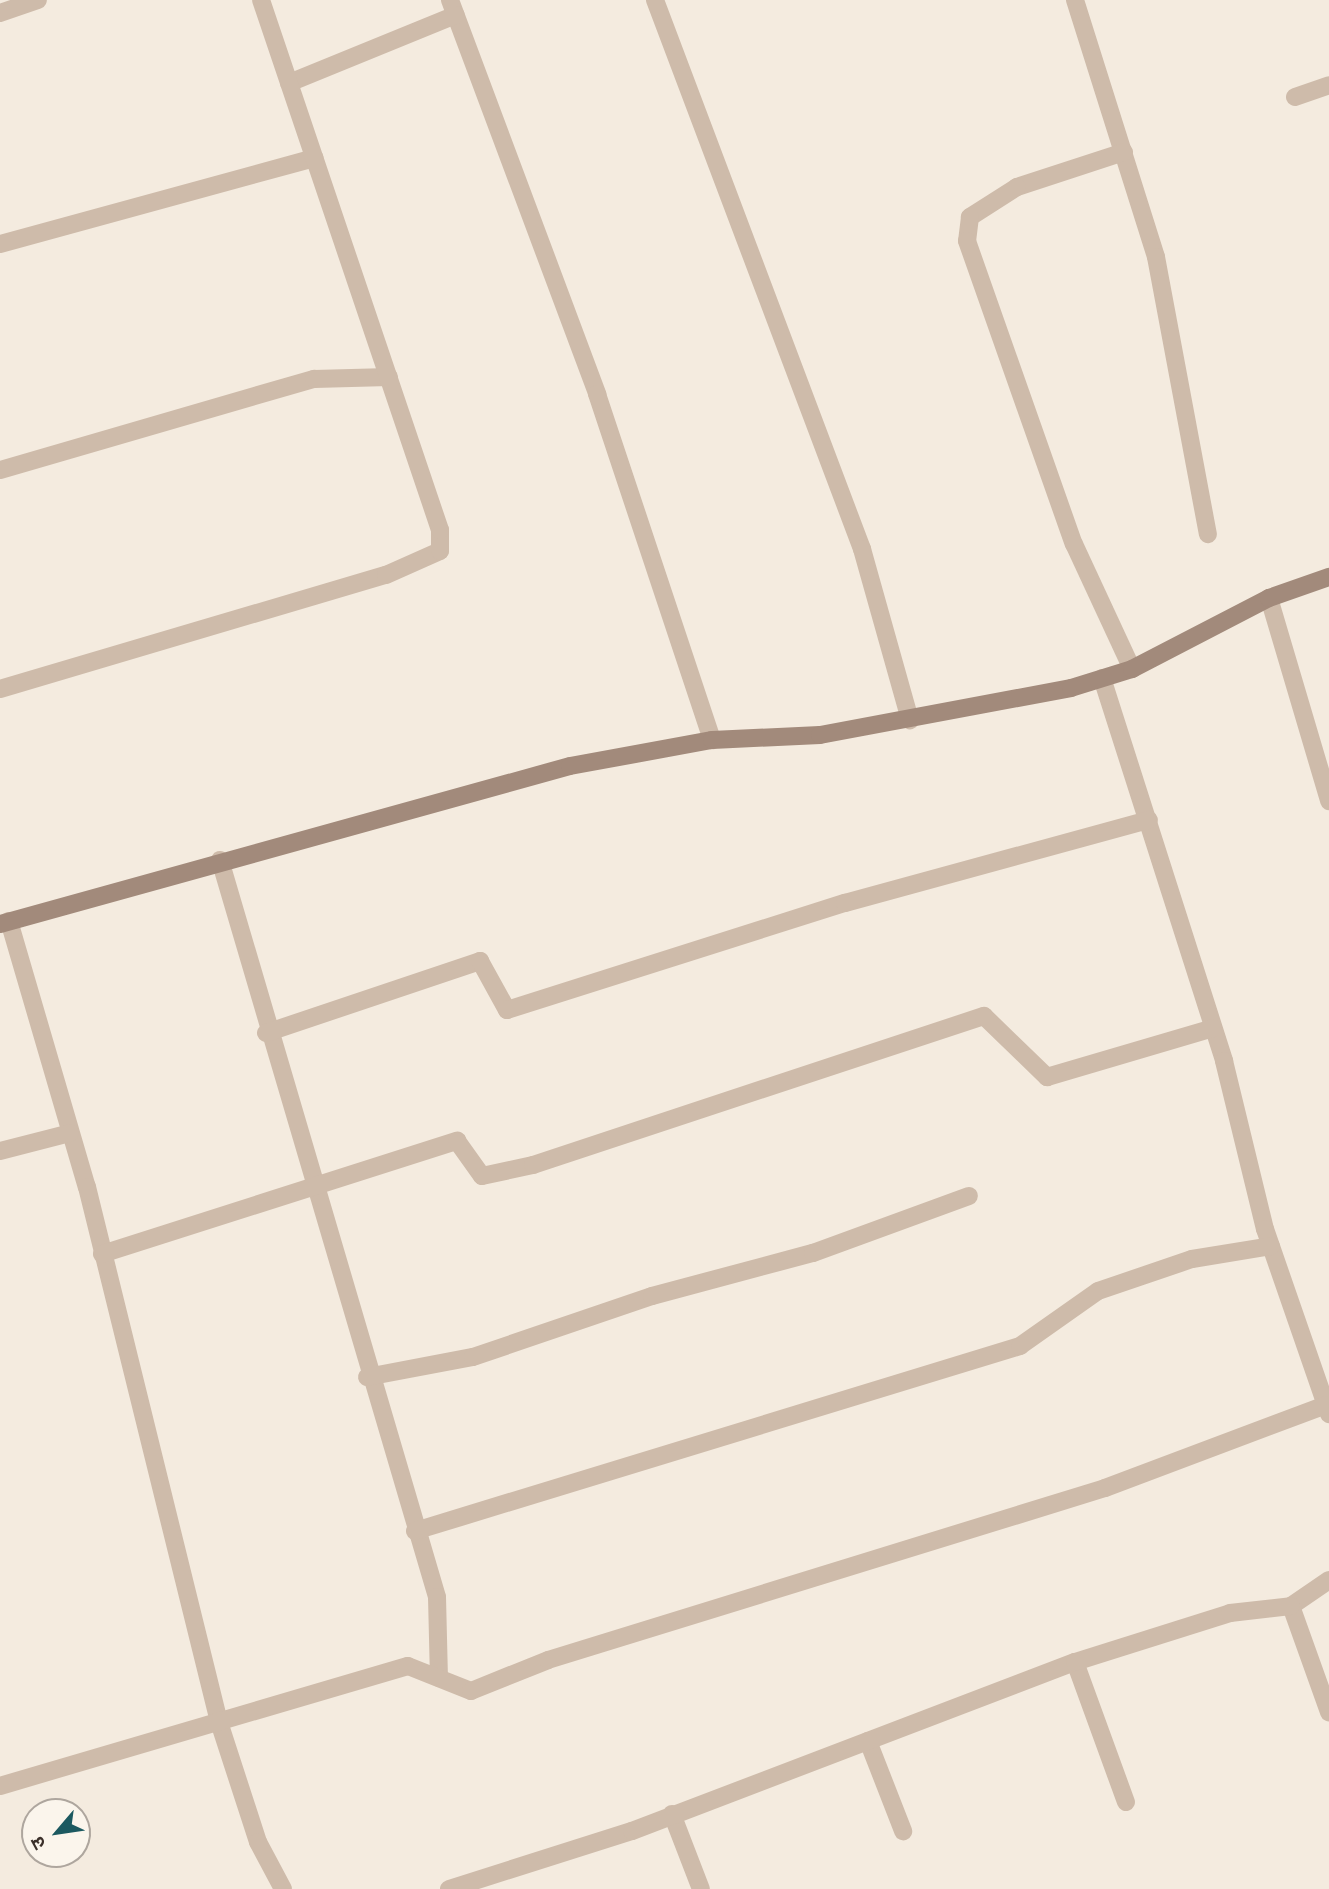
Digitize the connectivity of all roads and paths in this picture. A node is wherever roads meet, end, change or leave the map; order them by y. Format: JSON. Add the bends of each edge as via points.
{"nodes":[{"id":1,"x":38,"y":0,"type":"edge"},
{"id":2,"x":261,"y":0,"type":"edge"},
{"id":3,"x":655,"y":0,"type":"edge"},
{"id":4,"x":1075,"y":0,"type":"edge"},
{"id":5,"x":453,"y":8,"type":"edge"},
{"id":6,"x":0,"y":13,"type":"edge"},
{"id":7,"x":289,"y":83,"type":"junction"},
{"id":8,"x":1329,"y":85,"type":"edge"},
{"id":9,"x":1295,"y":97,"type":"dead end"},
{"id":10,"x":1124,"y":152,"type":"junction"},
{"id":11,"x":314,"y":158,"type":"junction"},
{"id":12,"x":0,"y":244,"type":"edge"},
{"id":13,"x":389,"y":377,"type":"junction"},
{"id":14,"x":0,"y":470,"type":"edge"},
{"id":15,"x":1208,"y":534,"type":"dead end"},
{"id":16,"x":1329,"y":577,"type":"edge"},
{"id":17,"x":1269,"y":598,"type":"junction"},
{"id":18,"x":1132,"y":669,"type":"junction"},
{"id":19,"x":1102,"y":678,"type":"junction"},
{"id":20,"x":0,"y":689,"type":"edge"},
{"id":21,"x":910,"y":720,"type":"junction"},
{"id":22,"x":712,"y":740,"type":"junction"},
{"id":23,"x":1329,"y":801,"type":"edge"},
{"id":24,"x":1149,"y":820,"type":"junction"},
{"id":25,"x":220,"y":860,"type":"junction"},
{"id":26,"x":5,"y":923,"type":"edge"},
{"id":27,"x":1213,"y":1028,"type":"junction"},
{"id":28,"x":266,"y":1033,"type":"junction"},
{"id":29,"x":70,"y":1133,"type":"junction"},
{"id":30,"x":0,"y":1151,"type":"edge"},
{"id":31,"x":311,"y":1183,"type":"junction"},
{"id":32,"x":969,"y":1196,"type":"dead end"},
{"id":33,"x":1271,"y":1246,"type":"junction"},
{"id":34,"x":102,"y":1254,"type":"junction"},
{"id":35,"x":367,"y":1377,"type":"junction"},
{"id":36,"x":1328,"y":1410,"type":"edge"},
{"id":37,"x":415,"y":1531,"type":"junction"},
{"id":38,"x":1329,"y":1580,"type":"edge"},
{"id":39,"x":1291,"y":1606,"type":"junction"},
{"id":40,"x":1075,"y":1662,"type":"junction"},
{"id":41,"x":439,"y":1678,"type":"junction"},
{"id":42,"x":1329,"y":1712,"type":"edge"},
{"id":43,"x":219,"y":1722,"type":"junction"},
{"id":44,"x":868,"y":1741,"type":"junction"},
{"id":45,"x":0,"y":1786,"type":"edge"},
{"id":46,"x":1126,"y":1802,"type":"dead end"},
{"id":47,"x":672,"y":1814,"type":"junction"},
{"id":48,"x":903,"y":1831,"type":"dead end"},
{"id":49,"x":283,"y":1889,"type":"edge"},
{"id":50,"x":449,"y":1889,"type":"edge"},
{"id":51,"x":701,"y":1889,"type":"edge"}],
"edges":[{"from":1,"to":6,"type":"street"},
{"from":2,"to":7,"type":"street"},
{"from":3,"to":21,"type":"street","via":[[862,549]]},
{"from":4,"to":10,"type":"street"},
{"from":5,"to":7,"type":"street"},
{"from":5,"to":22,"type":"street","via":[[597,394]]},
{"from":7,"to":11,"type":"street"},
{"from":8,"to":9,"type":"street"},
{"from":10,"to":15,"type":"street","via":[[1156,257]]},
{"from":10,"to":18,"type":"street","via":[[1017,187],[970,217],[967,241],[1074,544]]},
{"from":11,"to":12,"type":"street","via":[[189,197]]},
{"from":11,"to":13,"type":"street"},
{"from":13,"to":14,"type":"street","via":[[314,379]]},
{"from":13,"to":20,"type":"street","via":[[440,530],[440,551],[386,575]]},
{"from":16,"to":17,"type":"street"},
{"from":17,"to":18,"type":"street"},
{"from":17,"to":23,"type":"street"},
{"from":18,"to":19,"type":"street"},
{"from":19,"to":21,"type":"street"},
{"from":19,"to":24,"type":"street"},
{"from":21,"to":22,"type":"street","via":[[820,735]]},
{"from":22,"to":25,"type":"street","via":[[570,766]]},
{"from":24,"to":27,"type":"street"},
{"from":24,"to":28,"type":"street","via":[[845,903],[507,1010],[480,961]]},
{"from":25,"to":26,"type":"street"},
{"from":25,"to":28,"type":"street"},
{"from":26,"to":29,"type":"street"},
{"from":27,"to":31,"type":"street","via":[[1047,1077],[984,1016],[533,1165],[482,1176],[457,1141]]},
{"from":27,"to":33,"type":"street"},
{"from":28,"to":31,"type":"street"},
{"from":29,"to":30,"type":"street"},
{"from":29,"to":34,"type":"street"},
{"from":31,"to":34,"type":"street"},
{"from":31,"to":35,"type":"street"},
{"from":32,"to":35,"type":"street","via":[[813,1253],[652,1296],[473,1357]]},
{"from":33,"to":36,"type":"street"},
{"from":33,"to":37,"type":"street","via":[[1192,1259],[1098,1291],[1020,1346]]},
{"from":34,"to":43,"type":"street"},
{"from":35,"to":37,"type":"street"},
{"from":36,"to":41,"type":"street","via":[[1105,1488],[548,1660],[471,1691]]},
{"from":37,"to":41,"type":"street","via":[[437,1598]]},
{"from":38,"to":39,"type":"street"},
{"from":39,"to":40,"type":"street","via":[[1230,1613]]},
{"from":39,"to":42,"type":"street"},
{"from":40,"to":44,"type":"street"},
{"from":40,"to":46,"type":"street"},
{"from":41,"to":43,"type":"street","via":[[408,1666]]},
{"from":43,"to":45,"type":"street"},
{"from":43,"to":49,"type":"street","via":[[258,1842]]},
{"from":44,"to":47,"type":"street"},
{"from":44,"to":48,"type":"street"},
{"from":47,"to":50,"type":"street"},
{"from":47,"to":51,"type":"street"}]}
